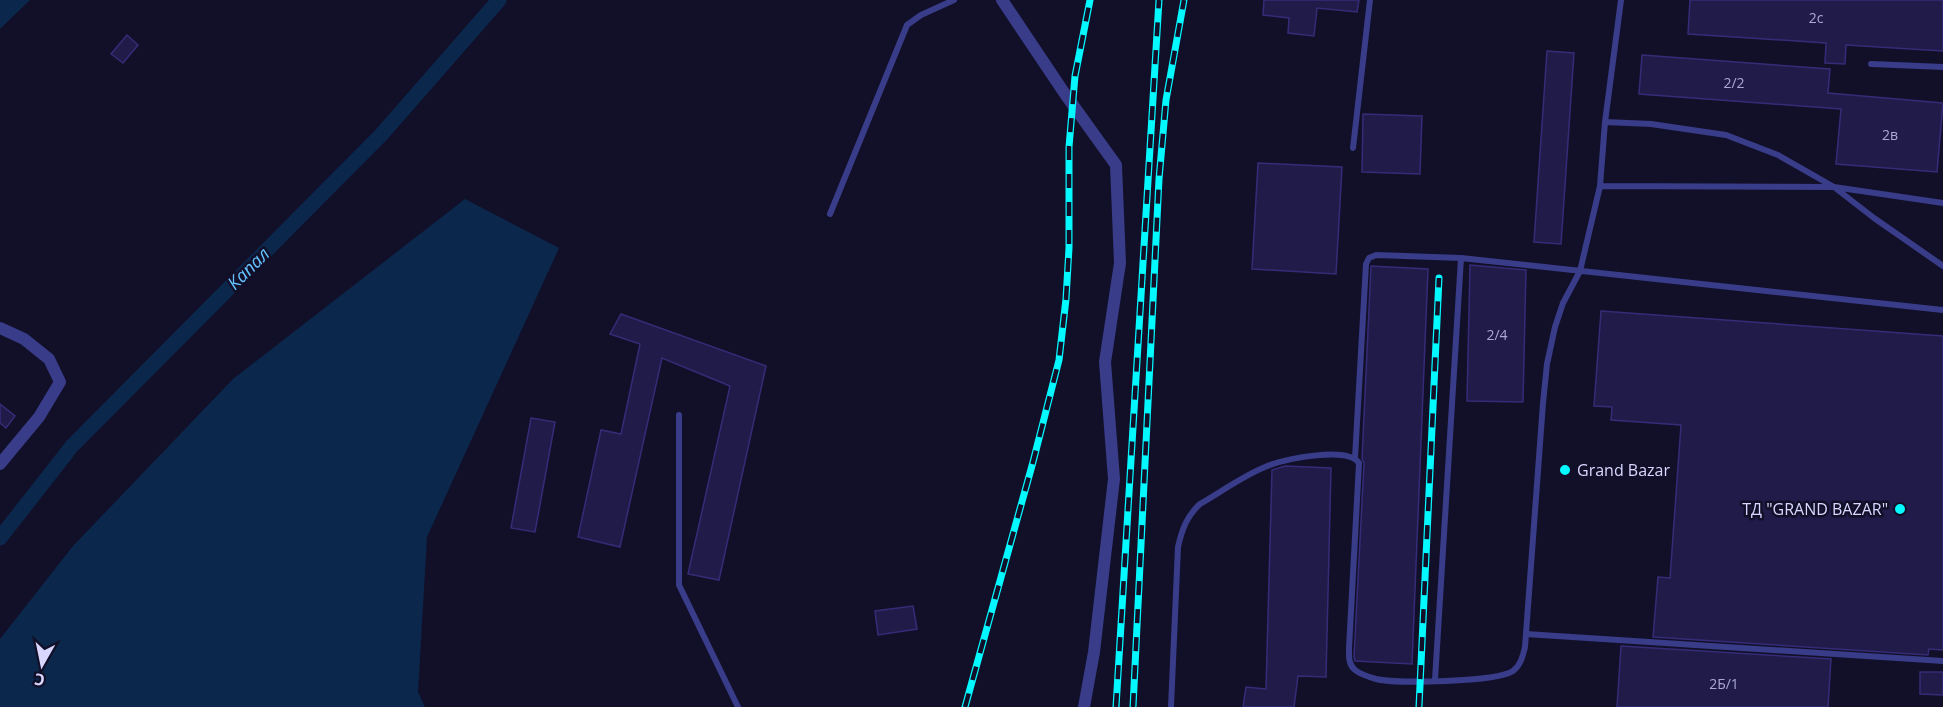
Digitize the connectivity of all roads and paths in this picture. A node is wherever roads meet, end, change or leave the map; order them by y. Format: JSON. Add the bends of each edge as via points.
{"nodes":[{"id":1,"x":954,"y":0,"type":"edge"},
{"id":2,"x":1002,"y":0,"type":"edge"},
{"id":3,"x":1370,"y":0,"type":"edge"},
{"id":4,"x":1621,"y":0,"type":"edge"},
{"id":5,"x":1871,"y":64,"type":"dead end"},
{"id":6,"x":1943,"y":67,"type":"edge"},
{"id":7,"x":1605,"y":122,"type":"junction"},
{"id":8,"x":1353,"y":148,"type":"dead end"},
{"id":9,"x":1600,"y":186,"type":"junction"},
{"id":10,"x":1834,"y":187,"type":"junction"},
{"id":11,"x":1943,"y":203,"type":"edge"},
{"id":12,"x":830,"y":214,"type":"dead end"},
{"id":13,"x":1461,"y":258,"type":"junction"},
{"id":14,"x":1943,"y":266,"type":"edge"},
{"id":15,"x":1580,"y":271,"type":"junction"},
{"id":16,"x":1943,"y":310,"type":"edge"},
{"id":17,"x":0,"y":328,"type":"edge"},
{"id":18,"x":679,"y":415,"type":"dead end"},
{"id":19,"x":1355,"y":458,"type":"junction"},
{"id":20,"x":0,"y":464,"type":"edge"},
{"id":21,"x":1526,"y":633,"type":"junction"},
{"id":22,"x":1943,"y":662,"type":"edge"},
{"id":23,"x":1435,"y":680,"type":"junction"},
{"id":24,"x":738,"y":707,"type":"edge"},
{"id":25,"x":1084,"y":707,"type":"edge"},
{"id":26,"x":1171,"y":707,"type":"edge"}],
"edges":[{"from":1,"to":12,"type":"lane","via":[[907,25]]},
{"from":2,"to":25,"type":"street","via":[[1116,165],[1120,263],[1106,362],[1114,479]]},
{"from":3,"to":8,"type":"lane"},
{"from":4,"to":7,"type":"lane"},
{"from":5,"to":6,"type":"lane"},
{"from":7,"to":9,"type":"lane"},
{"from":7,"to":10,"type":"lane","via":[[1726,135],[1778,155]]},
{"from":9,"to":10,"type":"lane"},
{"from":9,"to":15,"type":"lane"},
{"from":10,"to":11,"type":"lane"},
{"from":10,"to":14,"type":"lane"},
{"from":13,"to":15,"type":"lane"},
{"from":13,"to":19,"type":"lane","via":[[1369,258]]},
{"from":13,"to":23,"type":"lane"},
{"from":15,"to":16,"type":"lane"},
{"from":15,"to":21,"type":"lane","via":[[1563,303],[1547,364]]},
{"from":17,"to":20,"type":"street","via":[[24,339],[49,358],[60,382],[39,417]]},
{"from":18,"to":24,"type":"lane","via":[[679,585]]},
{"from":19,"to":23,"type":"lane","via":[[1359,469],[1351,664],[1355,670],[1377,679]]},
{"from":19,"to":26,"type":"lane","via":[[1340,453],[1270,465],[1191,512],[1179,547]]},
{"from":21,"to":22,"type":"lane"},
{"from":21,"to":23,"type":"lane","via":[[1521,661],[1514,671],[1474,680]]}]}
